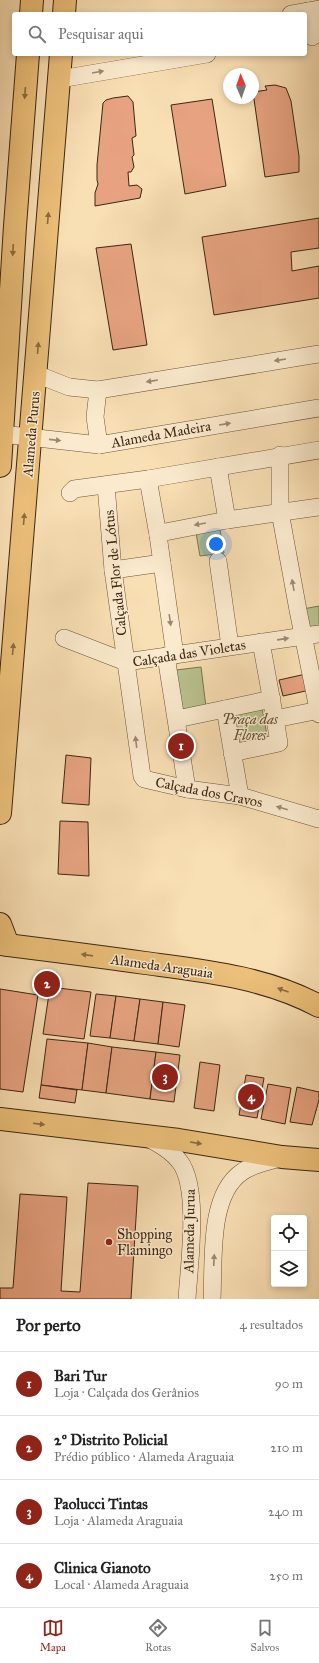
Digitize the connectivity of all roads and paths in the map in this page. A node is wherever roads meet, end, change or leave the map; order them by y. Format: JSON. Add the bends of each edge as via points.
{"nodes":[{"id":1,"x":32,"y":0,"type":"edge"},
{"id":2,"x":65,"y":0,"type":"edge"},
{"id":3,"x":314,"y":10,"type":"edge"},
{"id":4,"x":31,"y":12,"type":"edge"},
{"id":5,"x":64,"y":12,"type":"edge"},
{"id":6,"x":302,"y":12,"type":"edge"},
{"id":7,"x":312,"y":37,"type":"edge"},
{"id":8,"x":28,"y":56,"type":"edge"},
{"id":9,"x":61,"y":56,"type":"edge"},
{"id":10,"x":180,"y":56,"type":"edge"},
{"id":11,"x":125,"y":60,"type":"edge"},
{"id":12,"x":60,"y":79,"type":"junction"},
{"id":13,"x":319,"y":354,"type":"edge"},
{"id":14,"x":36,"y":374,"type":"junction"},
{"id":15,"x":98,"y":390,"type":"junction"},
{"id":16,"x":319,"y":408,"type":"edge"},
{"id":17,"x":2,"y":434,"type":"junction"},
{"id":18,"x":30,"y":438,"type":"junction"},
{"id":19,"x":99,"y":445,"type":"junction"},
{"id":20,"x":319,"y":450,"type":"edge"},
{"id":21,"x":280,"y":455,"type":"junction"},
{"id":22,"x":0,"y":466,"type":"edge"},
{"id":23,"x":218,"y":467,"type":"junction"},
{"id":24,"x":148,"y":479,"type":"junction"},
{"id":25,"x":106,"y":485,"type":"junction"},
{"id":26,"x":70,"y":493,"type":"dead end"},
{"id":27,"x":319,"y":507,"type":"edge"},
{"id":28,"x":280,"y":512,"type":"junction"},
{"id":29,"x":227,"y":520,"type":"junction"},
{"id":30,"x":158,"y":535,"type":"junction"},
{"id":31,"x":218,"y":561,"type":"dead end"},
{"id":32,"x":162,"y":563,"type":"junction"},
{"id":33,"x":113,"y":570,"type":"junction"},
{"id":34,"x":311,"y":635,"type":"edge"},
{"id":35,"x":64,"y":638,"type":"dead end"},
{"id":36,"x":261,"y":642,"type":"junction"},
{"id":37,"x":230,"y":646,"type":"junction"},
{"id":38,"x":171,"y":655,"type":"junction"},
{"id":39,"x":126,"y":662,"type":"junction"},
{"id":40,"x":272,"y":699,"type":"junction"},
{"id":41,"x":225,"y":708,"type":"junction"},
{"id":42,"x":319,"y":711,"type":"edge"},
{"id":43,"x":275,"y":718,"type":"junction"},
{"id":44,"x":177,"y":719,"type":"junction"},
{"id":45,"x":232,"y":753,"type":"junction"},
{"id":46,"x":144,"y":779,"type":"joint"},
{"id":47,"x":187,"y":789,"type":"junction"},
{"id":48,"x":240,"y":796,"type":"junction"},
{"id":49,"x":0,"y":813,"type":"edge"},
{"id":50,"x":319,"y":819,"type":"edge"},
{"id":51,"x":0,"y":924,"type":"edge"},
{"id":52,"x":4,"y":944,"type":"edge"},
{"id":53,"x":319,"y":1006,"type":"edge"},
{"id":54,"x":0,"y":1119,"type":"edge"},
{"id":55,"x":145,"y":1136,"type":"junction"},
{"id":56,"x":282,"y":1157,"type":"junction"},
{"id":57,"x":319,"y":1160,"type":"edge"},
{"id":58,"x":191,"y":1214,"type":"junction"},
{"id":59,"x":217,"y":1218,"type":"junction"},
{"id":60,"x":187,"y":1299,"type":"edge"},
{"id":61,"x":212,"y":1299,"type":"edge"}],
"edges":[{"from":1,"to":4,"type":"main road"},
{"from":2,"to":5,"type":"main road"},
{"from":3,"to":6,"type":"street"},
{"from":3,"to":7,"type":"street"},
{"from":8,"to":17,"type":"main road","name":"Alameda Purus","one_way":true},
{"from":9,"to":12,"type":"main road","name":"Alameda Purus"},
{"from":10,"to":11,"type":"street"},
{"from":12,"to":11,"type":"street","one_way":true},
{"from":14,"to":12,"type":"main road","name":"Alameda Purus","one_way":true},
{"from":13,"to":15,"type":"street","one_way":true},
{"from":14,"to":15,"type":"street","via":[[69,387]]},
{"from":14,"to":18,"type":"main road","name":"Alameda Purus"},
{"from":15,"to":19,"type":"street","via":[[95,417]]},
{"from":19,"to":16,"type":"street","name":"Alameda Madeira","one_way":true},
{"from":17,"to":18,"type":"street","name":"Alameda Madeira"},
{"from":17,"to":22,"type":"main road","name":"Alameda Purus"},
{"from":18,"to":19,"type":"street","name":"Alameda Madeira","one_way":true},
{"from":49,"to":18,"type":"main road","name":"Alameda Purus","one_way":true},
{"from":20,"to":21,"type":"street"},
{"from":21,"to":23,"type":"street"},
{"from":21,"to":28,"type":"street"},
{"from":23,"to":24,"type":"street"},
{"from":23,"to":29,"type":"street"},
{"from":24,"to":25,"type":"street"},
{"from":24,"to":30,"type":"street"},
{"from":25,"to":26,"type":"street","via":[[74,489]]},
{"from":25,"to":33,"type":"street","name":"Calçada Flor de Lótus"},
{"from":27,"to":28,"type":"street"},
{"from":28,"to":29,"type":"street"},
{"from":34,"to":28,"type":"street","one_way":true},
{"from":29,"to":30,"type":"street","one_way":true,"via":[[162,531]]},
{"from":30,"to":32,"type":"street"},
{"from":31,"to":37,"type":"street"},
{"from":32,"to":33,"type":"street"},
{"from":32,"to":38,"type":"street","one_way":true},
{"from":33,"to":39,"type":"street","name":"Calçada Flor de Lótus"},
{"from":36,"to":34,"type":"street","name":"Calçada das Violetas","one_way":true},
{"from":34,"to":42,"type":"street"},
{"from":35,"to":39,"type":"street","name":"Calçada das Violetas"},
{"from":36,"to":37,"type":"street","name":"Calçada das Violetas"},
{"from":36,"to":40,"type":"street"},
{"from":37,"to":38,"type":"street","name":"Calçada das Violetas"},
{"from":38,"to":39,"type":"street","name":"Calçada das Violetas"},
{"from":38,"to":44,"type":"street"},
{"from":46,"to":39,"type":"street","name":"Calçada Flor de Lótus","one_way":true,"via":[[140,772]]},
{"from":40,"to":41,"type":"street"},
{"from":40,"to":43,"type":"street"},
{"from":41,"to":44,"type":"street"},
{"from":41,"to":45,"type":"street"},
{"from":42,"to":43,"type":"street"},
{"from":43,"to":45,"type":"street","via":[[279,743]]},
{"from":44,"to":47,"type":"street"},
{"from":45,"to":48,"type":"street"},
{"from":46,"to":47,"type":"street","name":"Calçada dos Cravos"},
{"from":47,"to":48,"type":"street","name":"Calçada dos Cravos"},
{"from":50,"to":48,"type":"street","name":"Calçada dos Cravos","one_way":true},
{"from":51,"to":52,"type":"main road"},
{"from":53,"to":52,"type":"main road","name":"Alameda Araguaia","one_way":true,"via":[[267,984],[202,970]]},
{"from":54,"to":55,"type":"main road","one_way":true},
{"from":55,"to":56,"type":"main road","one_way":true},
{"from":55,"to":58,"type":"street","name":"Alameda Jurua","via":[[165,1148],[180,1162],[188,1177],[192,1198]]},
{"from":56,"to":57,"type":"main road"},
{"from":56,"to":59,"type":"street","name":"Alameda Jurua","via":[[254,1166],[229,1183],[221,1199]]},
{"from":58,"to":59,"type":"street"},
{"from":58,"to":60,"type":"street","name":"Alameda Jurua"},
{"from":61,"to":59,"type":"street","name":"Alameda Jurua","one_way":true}]}
